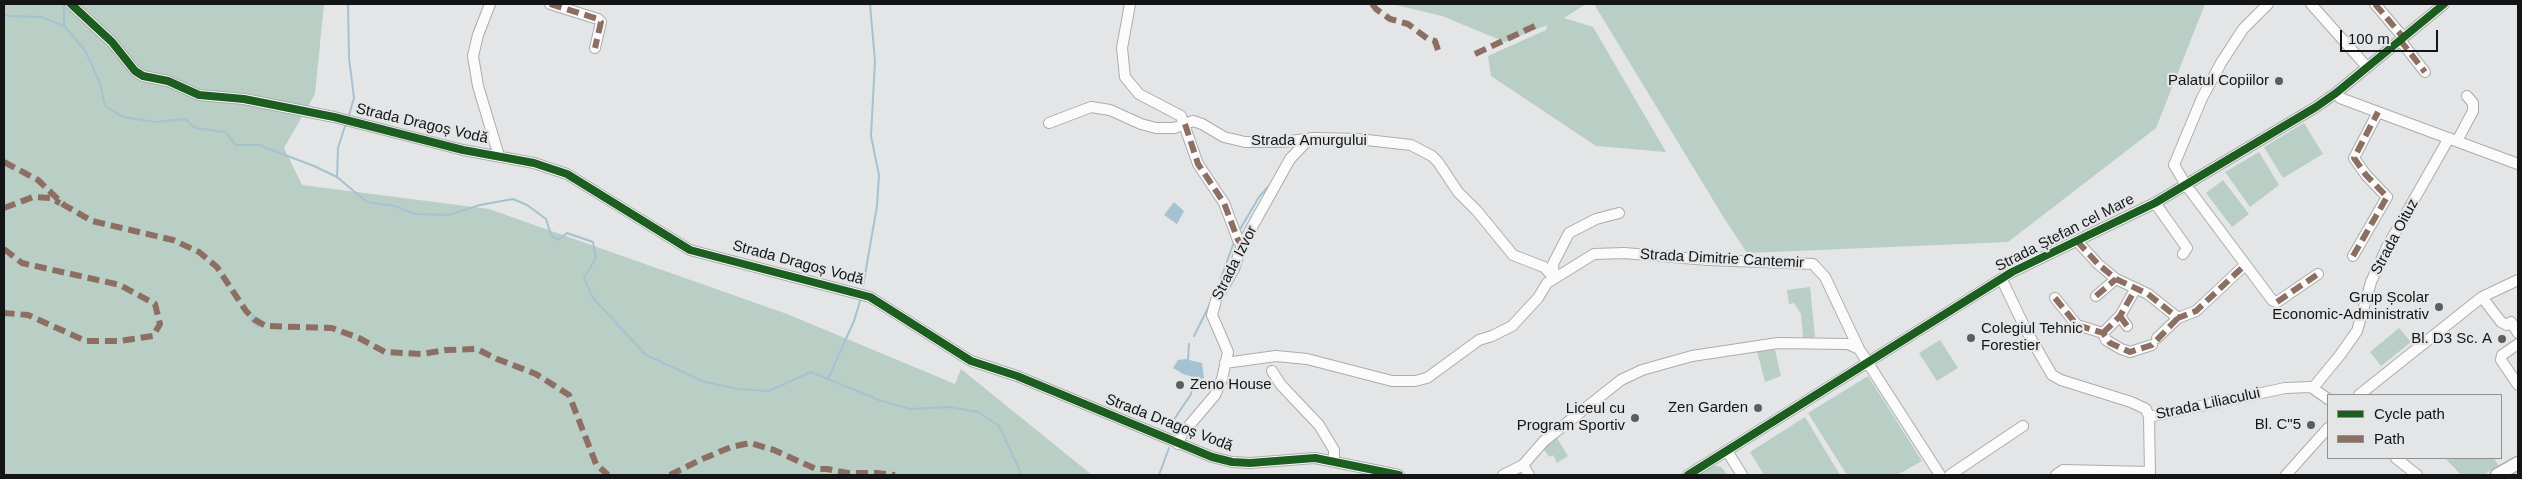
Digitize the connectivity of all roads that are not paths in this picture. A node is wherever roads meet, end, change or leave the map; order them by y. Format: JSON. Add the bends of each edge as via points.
{"nodes":[{"id":1,"x":71,"y":4,"type":"edge"},
{"id":2,"x":490,"y":4,"type":"edge"},
{"id":3,"x":550,"y":4,"type":"edge"},
{"id":4,"x":1130,"y":4,"type":"edge"},
{"id":5,"x":2268,"y":4,"type":"edge"},
{"id":6,"x":2311,"y":4,"type":"edge"},
{"id":7,"x":2375,"y":4,"type":"edge"},
{"id":8,"x":2444,"y":4,"type":"edge"},
{"id":9,"x":2430,"y":8,"type":"edge"},
{"id":10,"x":2401,"y":39,"type":"junction"},
{"id":11,"x":595,"y":48,"type":"dead end"},
{"id":12,"x":2367,"y":68,"type":"junction"},
{"id":13,"x":2425,"y":72,"type":"dead end"},
{"id":14,"x":2336,"y":93,"type":"junction"},
{"id":15,"x":2468,"y":96,"type":"dead end"},
{"id":16,"x":2378,"y":112,"type":"junction"},
{"id":17,"x":1049,"y":123,"type":"dead end"},
{"id":18,"x":1184,"y":124,"type":"junction"},
{"id":19,"x":1309,"y":139,"type":"junction"},
{"id":20,"x":2453,"y":139,"type":"junction"},
{"id":21,"x":499,"y":156,"type":"junction"},
{"id":22,"x":2518,"y":164,"type":"edge"},
{"id":23,"x":2186,"y":185,"type":"junction"},
{"id":24,"x":2155,"y":203,"type":"junction"},
{"id":25,"x":1618,"y":213,"type":"dead end"},
{"id":26,"x":2077,"y":241,"type":"junction"},
{"id":27,"x":1242,"y":245,"type":"junction"},
{"id":28,"x":2183,"y":254,"type":"dead end"},
{"id":29,"x":2353,"y":256,"type":"dead end"},
{"id":30,"x":2245,"y":265,"type":"junction"},
{"id":31,"x":2318,"y":274,"type":"dead end"},
{"id":32,"x":1554,"y":278,"type":"junction"},
{"id":33,"x":2116,"y":278,"type":"junction"},
{"id":34,"x":2002,"y":280,"type":"junction"},
{"id":35,"x":2518,"y":280,"type":"edge"},
{"id":36,"x":2136,"y":288,"type":"junction"},
{"id":37,"x":2096,"y":296,"type":"dead end"},
{"id":38,"x":2482,"y":297,"type":"junction"},
{"id":39,"x":2055,"y":298,"type":"dead end"},
{"id":40,"x":2120,"y":316,"type":"junction"},
{"id":41,"x":2178,"y":318,"type":"junction"},
{"id":42,"x":2128,"y":326,"type":"dead end"},
{"id":43,"x":2103,"y":333,"type":"junction"},
{"id":44,"x":2518,"y":334,"type":"edge"},
{"id":45,"x":2518,"y":344,"type":"edge"},
{"id":46,"x":1859,"y":349,"type":"junction"},
{"id":47,"x":1225,"y":363,"type":"junction"},
{"id":48,"x":1868,"y":363,"type":"junction"},
{"id":49,"x":1272,"y":370,"type":"dead end"},
{"id":50,"x":2518,"y":385,"type":"edge"},
{"id":51,"x":2313,"y":388,"type":"junction"},
{"id":52,"x":2360,"y":394,"type":"edge"},
{"id":53,"x":2327,"y":398,"type":"edge"},
{"id":54,"x":2149,"y":416,"type":"junction"},
{"id":55,"x":2023,"y":426,"type":"dead end"},
{"id":56,"x":2327,"y":429,"type":"edge"},
{"id":57,"x":1178,"y":444,"type":"junction"},
{"id":58,"x":1727,"y":451,"type":"junction"},
{"id":59,"x":2397,"y":459,"type":"edge"},
{"id":60,"x":1334,"y":461,"type":"junction"},
{"id":61,"x":2518,"y":463,"type":"edge"},
{"id":62,"x":1523,"y":465,"type":"junction"},
{"id":63,"x":2518,"y":472,"type":"edge"},
{"id":64,"x":2150,"y":474,"type":"edge"},
{"id":65,"x":1399,"y":475,"type":"edge"},
{"id":66,"x":1503,"y":475,"type":"edge"},
{"id":67,"x":1529,"y":475,"type":"edge"},
{"id":68,"x":1688,"y":475,"type":"edge"},
{"id":69,"x":1742,"y":475,"type":"edge"},
{"id":70,"x":1940,"y":475,"type":"edge"},
{"id":71,"x":1950,"y":475,"type":"edge"},
{"id":72,"x":2056,"y":475,"type":"edge"},
{"id":73,"x":2286,"y":475,"type":"edge"},
{"id":74,"x":2417,"y":475,"type":"edge"},
{"id":75,"x":2497,"y":475,"type":"edge"},
{"id":76,"x":2512,"y":475,"type":"edge"}],
"edges":[{"from":1,"to":21,"type":"street","name":"Strada Dragoș Vodă","via":[[143,76],[168,81],[181,89],[211,97],[244,99]]},
{"from":2,"to":21,"type":"street","via":[[473,56],[478,86]]},
{"from":3,"to":11,"type":"street","via":[[598,19],[601,22]]},
{"from":4,"to":18,"type":"street","via":[[1122,48],[1125,77],[1139,94],[1182,116]]},
{"from":5,"to":23,"type":"street","via":[[2243,29],[2202,98],[2174,163]]},
{"from":6,"to":12,"type":"street"},
{"from":7,"to":10,"type":"street"},
{"from":8,"to":9,"type":"street","name":"Strada Ștefan cel Mare"},
{"from":9,"to":10,"type":"street","name":"Strada Ștefan cel Mare"},
{"from":10,"to":12,"type":"street","name":"Strada Ștefan cel Mare"},
{"from":10,"to":13,"type":"street"},
{"from":12,"to":14,"type":"street","name":"Strada Ștefan cel Mare"},
{"from":14,"to":16,"type":"street","via":[[2340,98]]},
{"from":14,"to":23,"type":"street","name":"Strada Ștefan cel Mare"},
{"from":15,"to":20,"type":"street","name":"Strada Oituz","via":[[2473,103],[2473,111]]},
{"from":16,"to":20,"type":"street"},
{"from":16,"to":29,"type":"street","via":[[2354,158],[2387,197]]},
{"from":17,"to":18,"type":"street","name":"Strada Amurgului","via":[[1090,107],[1110,110],[1156,128],[1174,128]]},
{"from":18,"to":19,"type":"street","name":"Strada Amurgului","via":[[1193,121],[1224,137],[1244,142]]},
{"from":18,"to":27,"type":"street","via":[[1198,164],[1224,203]]},
{"from":19,"to":27,"type":"street","name":"Strada Izvor","via":[[1290,159]]},
{"from":19,"to":32,"type":"street","name":"Strada Amurgului","via":[[1390,142],[1422,150],[1438,162],[1458,192],[1513,255],[1544,267]]},
{"from":20,"to":22,"type":"street"},
{"from":20,"to":51,"type":"street","name":"Strada Oituz","via":[[2387,247],[2371,282],[2357,331]]},
{"from":21,"to":57,"type":"street","name":"Strada Dragoș Vodă","via":[[568,174],[690,250],[870,296],[971,361],[1017,376]]},
{"from":23,"to":24,"type":"street","name":"Strada Ștefan cel Mare"},
{"from":23,"to":30,"type":"street"},
{"from":24,"to":26,"type":"street","name":"Strada Ștefan cel Mare"},
{"from":24,"to":28,"type":"street","via":[[2187,248]]},
{"from":25,"to":32,"type":"street","name":"Strada Dimitrie Cantemir","via":[[1596,219],[1569,233],[1553,264]]},
{"from":26,"to":33,"type":"street"},
{"from":26,"to":34,"type":"street","name":"Strada Ștefan cel Mare"},
{"from":27,"to":47,"type":"street","name":"Strada Izvor","via":[[1234,269],[1213,308],[1214,320],[1228,352]]},
{"from":30,"to":31,"type":"street","via":[[2277,302]]},
{"from":30,"to":41,"type":"street","via":[[2196,311]]},
{"from":32,"to":46,"type":"street","name":"Strada Dimitrie Cantemir","via":[[1594,254],[1609,252],[1699,260],[1813,264],[1825,277]]},
{"from":32,"to":47,"type":"street","name":"Strada Dimitrie Cantemir","via":[[1547,282],[1538,298],[1512,326],[1479,340],[1427,378],[1392,381],[1307,359],[1276,356]]},
{"from":33,"to":36,"type":"street"},
{"from":33,"to":37,"type":"street"},
{"from":34,"to":48,"type":"street","name":"Strada Ștefan cel Mare"},
{"from":34,"to":54,"type":"street","name":"Strada Liliacului","via":[[2052,375],[2139,405]]},
{"from":35,"to":38,"type":"street"},
{"from":36,"to":40,"type":"street"},
{"from":36,"to":41,"type":"street"},
{"from":38,"to":44,"type":"street","via":[[2500,322],[2507,325],[2511,322]]},
{"from":38,"to":52,"type":"street"},
{"from":39,"to":43,"type":"street","via":[[2077,325]]},
{"from":40,"to":42,"type":"street"},
{"from":40,"to":43,"type":"street"},
{"from":41,"to":43,"type":"street","via":[[2155,341],[2128,352],[2106,340]]},
{"from":45,"to":50,"type":"street","via":[[2502,355],[2501,360]]},
{"from":46,"to":48,"type":"street","name":"Strada Dimitrie Cantemir"},
{"from":46,"to":62,"type":"street","via":[[1848,344],[1778,343],[1692,356],[1642,370],[1620,380],[1588,405],[1544,441]]},
{"from":47,"to":57,"type":"street","name":"Strada Izvor","via":[[1216,396],[1182,434]]},
{"from":48,"to":58,"type":"street","name":"Strada Ștefan cel Mare"},
{"from":48,"to":70,"type":"street","name":"Strada Dimitrie Cantemir"},
{"from":49,"to":60,"type":"street","via":[[1281,385],[1319,425],[1334,450]]},
{"from":51,"to":53,"type":"street"},
{"from":51,"to":54,"type":"street","name":"Strada Liliacului","via":[[2269,391]]},
{"from":54,"to":64,"type":"street"},
{"from":55,"to":71,"type":"street"},
{"from":56,"to":73,"type":"street"},
{"from":57,"to":60,"type":"street","name":"Strada Dragoș Vodă","via":[[1232,462],[1315,458]]},
{"from":58,"to":68,"type":"street","name":"Strada Ștefan cel Mare"},
{"from":58,"to":69,"type":"street"},
{"from":59,"to":74,"type":"street"},
{"from":60,"to":65,"type":"street","name":"Strada Dragoș Vodă"},
{"from":61,"to":75,"type":"main road"},
{"from":62,"to":66,"type":"street"},
{"from":62,"to":67,"type":"street"},
{"from":63,"to":76,"type":"main road"},
{"from":64,"to":72,"type":"street","via":[[2063,470]]}]}
